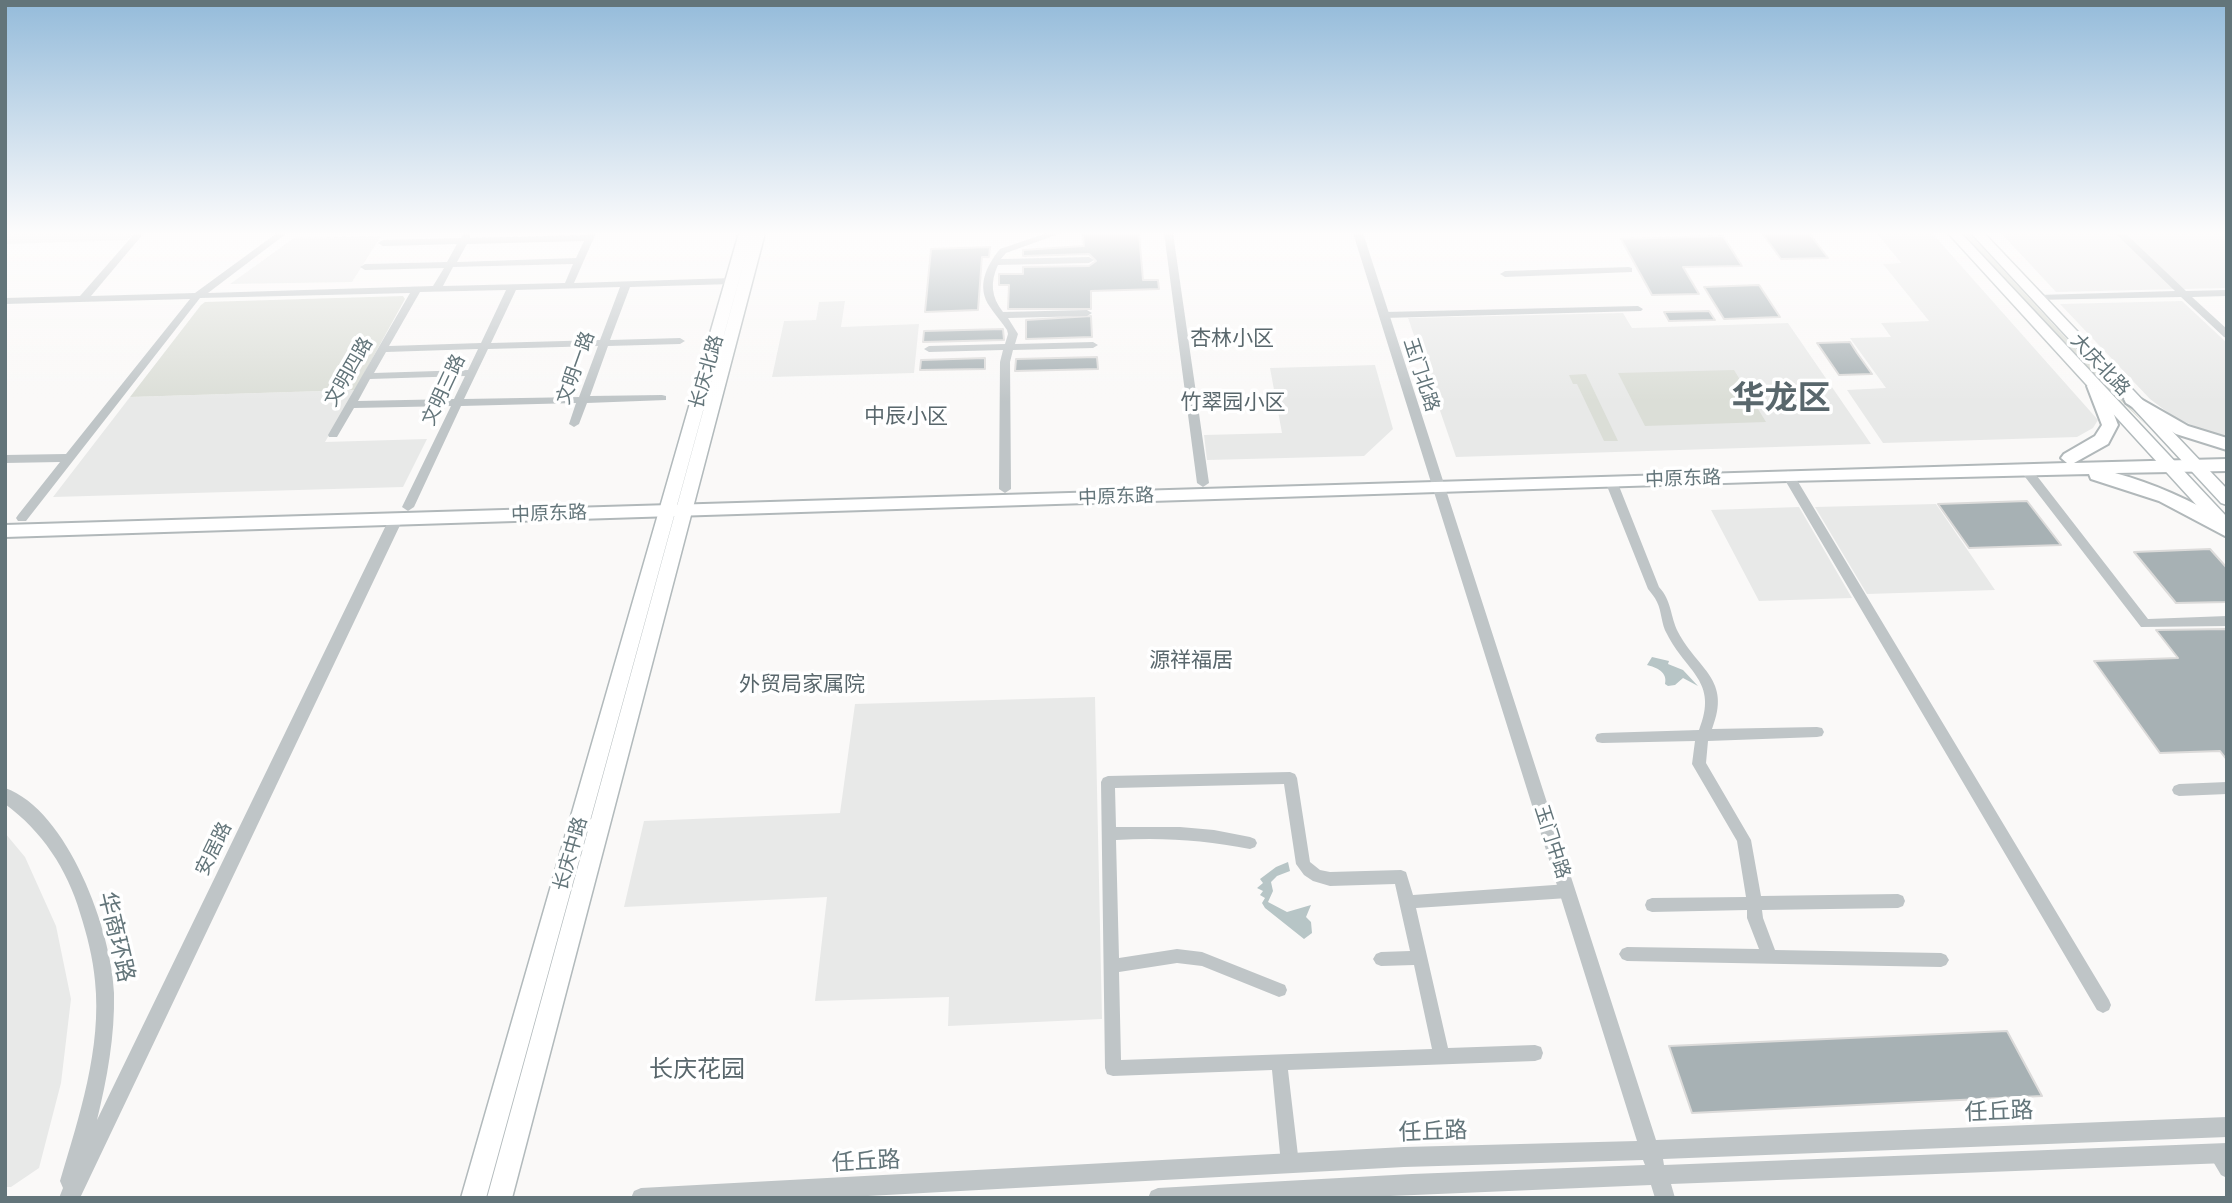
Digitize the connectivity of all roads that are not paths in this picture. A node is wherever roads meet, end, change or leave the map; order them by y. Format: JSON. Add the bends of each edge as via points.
{"nodes":[{"id":1,"x":92,"y":289,"type":"edge"},
{"id":2,"x":207,"y":289,"type":"edge"},
{"id":3,"x":469,"y":289,"type":"edge"},
{"id":4,"x":511,"y":289,"type":"edge"},
{"id":5,"x":624,"y":289,"type":"edge"},
{"id":6,"x":730,"y":289,"type":"edge"},
{"id":7,"x":742,"y":289,"type":"edge"},
{"id":8,"x":987,"y":289,"type":"edge"},
{"id":9,"x":1176,"y":289,"type":"edge"},
{"id":10,"x":1376,"y":289,"type":"edge"},
{"id":11,"x":2006,"y":289,"type":"edge"},
{"id":12,"x":2029,"y":289,"type":"edge"},
{"id":13,"x":2178,"y":289,"type":"edge"},
{"id":14,"x":436,"y":290,"type":"joint"},
{"id":15,"x":416,"y":291,"type":"junction"},
{"id":16,"x":2227,"y":293,"type":"edge"},
{"id":17,"x":2183,"y":294,"type":"junction"},
{"id":18,"x":196,"y":297,"type":"junction"},
{"id":19,"x":2037,"y":298,"type":"junction"},
{"id":20,"x":83,"y":299,"type":"junction"},
{"id":21,"x":5,"y":301,"type":"edge"},
{"id":22,"x":1638,"y":309,"type":"dead end"},
{"id":23,"x":1087,"y":313,"type":"dead end"},
{"id":24,"x":1000,"y":315,"type":"junction"},
{"id":25,"x":1384,"y":315,"type":"junction"},
{"id":26,"x":2227,"y":335,"type":"edge"},
{"id":27,"x":680,"y":341,"type":"dead end"},
{"id":28,"x":604,"y":343,"type":"junction"},
{"id":29,"x":1093,"y":345,"type":"dead end"},
{"id":30,"x":484,"y":346,"type":"junction"},
{"id":31,"x":1009,"y":347,"type":"junction"},
{"id":32,"x":382,"y":349,"type":"junction"},
{"id":33,"x":929,"y":349,"type":"dead end"},
{"id":34,"x":472,"y":373,"type":"junction"},
{"id":35,"x":367,"y":376,"type":"junction"},
{"id":36,"x":2095,"y":386,"type":"junction"},
{"id":37,"x":662,"y":398,"type":"dead end"},
{"id":38,"x":2132,"y":399,"type":"junction"},
{"id":39,"x":583,"y":400,"type":"junction"},
{"id":40,"x":458,"y":402,"type":"junction"},
{"id":41,"x":350,"y":405,"type":"junction"},
{"id":42,"x":574,"y":424,"type":"dead end"},
{"id":43,"x":333,"y":435,"type":"dead end"},
{"id":44,"x":2227,"y":444,"type":"edge"},
{"id":45,"x":2227,"y":455,"type":"edge"},
{"id":46,"x":69,"y":458,"type":"junction"},
{"id":47,"x":5,"y":460,"type":"edge"},
{"id":48,"x":2190,"y":460,"type":"junction"},
{"id":49,"x":2164,"y":461,"type":"junction"},
{"id":50,"x":2068,"y":463,"type":"junction"},
{"id":51,"x":2227,"y":465,"type":"edge"},
{"id":52,"x":2026,"y":470,"type":"junction"},
{"id":53,"x":1788,"y":475,"type":"junction"},
{"id":54,"x":1437,"y":481,"type":"junction"},
{"id":55,"x":1611,"y":481,"type":"junction"},
{"id":56,"x":1203,"y":483,"type":"junction"},
{"id":57,"x":1005,"y":489,"type":"junction"},
{"id":58,"x":2227,"y":499,"type":"edge"},
{"id":59,"x":678,"y":504,"type":"junction"},
{"id":60,"x":402,"y":513,"type":"junction"},
{"id":61,"x":14,"y":519,"type":"edge"},
{"id":62,"x":2227,"y":529,"type":"edge"},
{"id":63,"x":5,"y":531,"type":"edge"},
{"id":64,"x":2227,"y":621,"type":"edge"},
{"id":65,"x":1817,"y":732,"type":"dead end"},
{"id":66,"x":1702,"y":736,"type":"junction"},
{"id":67,"x":1602,"y":738,"type":"dead end"},
{"id":68,"x":2227,"y":788,"type":"edge"},
{"id":69,"x":2179,"y":790,"type":"dead end"},
{"id":70,"x":5,"y":795,"type":"edge"},
{"id":71,"x":1109,"y":834,"type":"junction"},
{"id":72,"x":1250,"y":843,"type":"dead end"},
{"id":73,"x":1568,"y":891,"type":"junction"},
{"id":74,"x":1898,"y":901,"type":"dead end"},
{"id":75,"x":1407,"y":902,"type":"junction"},
{"id":76,"x":1753,"y":903,"type":"junction"},
{"id":77,"x":1652,"y":905,"type":"dead end"},
{"id":78,"x":1628,"y":954,"type":"dead end"},
{"id":79,"x":1420,"y":958,"type":"junction"},
{"id":80,"x":1770,"y":958,"type":"junction"},
{"id":81,"x":1381,"y":959,"type":"dead end"},
{"id":82,"x":1941,"y":960,"type":"dead end"},
{"id":83,"x":1112,"y":966,"type":"junction"},
{"id":84,"x":1279,"y":990,"type":"dead end"},
{"id":85,"x":2103,"y":1006,"type":"dead end"},
{"id":86,"x":1535,"y":1053,"type":"dead end"},
{"id":87,"x":1442,"y":1056,"type":"junction"},
{"id":88,"x":1279,"y":1062,"type":"junction"},
{"id":89,"x":2227,"y":1127,"type":"edge"},
{"id":90,"x":1651,"y":1150,"type":"junction"},
{"id":91,"x":2224,"y":1158,"type":"edge"},
{"id":92,"x":1290,"y":1164,"type":"junction"},
{"id":93,"x":1185,"y":1170,"type":"junction"},
{"id":94,"x":1657,"y":1173,"type":"junction"},
{"id":95,"x":1187,"y":1197,"type":"edge"},
{"id":96,"x":67,"y":1198,"type":"edge"},
{"id":97,"x":473,"y":1198,"type":"edge"},
{"id":98,"x":499,"y":1198,"type":"edge"},
{"id":99,"x":641,"y":1198,"type":"edge"},
{"id":100,"x":1158,"y":1198,"type":"edge"},
{"id":101,"x":1665,"y":1198,"type":"edge"}],
"edges":[{"from":1,"to":20,"type":"street"},
{"from":2,"to":18,"type":"street"},
{"from":3,"to":14,"type":"street"},
{"from":4,"to":30,"type":"street","name":"文明三路"},
{"from":5,"to":28,"type":"street","name":"文明一路"},
{"from":6,"to":59,"type":"main road","name":"长庆北路"},
{"from":7,"to":59,"type":"main road","name":"长庆北路"},
{"from":8,"to":24,"type":"street"},
{"from":9,"to":56,"type":"street"},
{"from":10,"to":25,"type":"street","name":"玉门北路"},
{"from":11,"to":36,"type":"main road","name":"大庆北路"},
{"from":12,"to":19,"type":"main road","name":"大庆北路"},
{"from":13,"to":17,"type":"street"},
{"from":14,"to":15,"type":"street"},
{"from":15,"to":18,"type":"street"},
{"from":15,"to":32,"type":"street","name":"文明四路"},
{"from":16,"to":17,"type":"street"},
{"from":17,"to":19,"type":"street"},
{"from":17,"to":26,"type":"street"},
{"from":18,"to":20,"type":"street"},
{"from":18,"to":46,"type":"street"},
{"from":19,"to":38,"type":"main road","name":"大庆北路"},
{"from":20,"to":21,"type":"street"},
{"from":22,"to":25,"type":"street"},
{"from":23,"to":24,"type":"street"},
{"from":24,"to":31,"type":"street","via":[[1013,334]]},
{"from":25,"to":54,"type":"street","name":"玉门北路"},
{"from":27,"to":28,"type":"street"},
{"from":28,"to":30,"type":"street"},
{"from":28,"to":39,"type":"street","name":"文明一路"},
{"from":29,"to":31,"type":"street"},
{"from":30,"to":32,"type":"street"},
{"from":30,"to":34,"type":"street","name":"文明三路"},
{"from":31,"to":33,"type":"street"},
{"from":31,"to":57,"type":"street","via":[[1005,362]]},
{"from":32,"to":35,"type":"street","name":"文明四路"},
{"from":34,"to":35,"type":"street"},
{"from":34,"to":40,"type":"street","name":"文明三路"},
{"from":35,"to":41,"type":"street","name":"文明四路"},
{"from":36,"to":49,"type":"main road","name":"大庆北路"},
{"from":36,"to":50,"type":"main road","via":[[2109,425],[2102,440]]},
{"from":37,"to":39,"type":"street"},
{"from":38,"to":44,"type":"main road","via":[[2182,430]]},
{"from":38,"to":48,"type":"main road","name":"大庆北路"},
{"from":39,"to":40,"type":"street"},
{"from":39,"to":42,"type":"street","name":"文明一路"},
{"from":40,"to":41,"type":"street"},
{"from":40,"to":60,"type":"street","name":"文明三路"},
{"from":41,"to":43,"type":"street","name":"文明四路"},
{"from":45,"to":48,"type":"main road","name":"中原东路"},
{"from":46,"to":47,"type":"street"},
{"from":46,"to":61,"type":"street"},
{"from":48,"to":49,"type":"main road","name":"中原东路"},
{"from":48,"to":51,"type":"main road","name":"中原东路"},
{"from":48,"to":58,"type":"main road","name":"大庆北路"},
{"from":49,"to":50,"type":"main road","name":"中原东路"},
{"from":49,"to":62,"type":"main road","name":"大庆北路"},
{"from":50,"to":52,"type":"main road","name":"中原东路"},
{"from":50,"to":54,"type":"main road","name":"中原东路"},
{"from":50,"to":62,"type":"main road","via":[[2170,496]]},
{"from":52,"to":53,"type":"main road","name":"中原东路"},
{"from":52,"to":64,"type":"street","via":[[2145,624]]},
{"from":53,"to":55,"type":"main road","name":"中原东路"},
{"from":53,"to":85,"type":"street"},
{"from":54,"to":55,"type":"main road","name":"中原东路"},
{"from":54,"to":56,"type":"main road","name":"中原东路"},
{"from":54,"to":59,"type":"main road","name":"中原东路"},
{"from":54,"to":73,"type":"street","name":"玉门中路"},
{"from":55,"to":66,"type":"street","via":[[1654,589],[1666,601],[1673,635],[1712,695],[1712,713]]},
{"from":56,"to":57,"type":"main road","name":"中原东路"},
{"from":57,"to":59,"type":"main road","name":"中原东路"},
{"from":59,"to":60,"type":"main road","name":"中原东路"},
{"from":59,"to":97,"type":"main road","name":"长庆中路"},
{"from":59,"to":98,"type":"main road","name":"长庆中路"},
{"from":60,"to":61,"type":"main road","name":"中原东路"},
{"from":60,"to":63,"type":"main road","name":"中原东路"},
{"from":60,"to":96,"type":"street","name":"安居路"},
{"from":65,"to":66,"type":"street"},
{"from":66,"to":67,"type":"street"},
{"from":66,"to":76,"type":"street","via":[[1699,764],[1744,840]]},
{"from":68,"to":69,"type":"street"},
{"from":70,"to":96,"type":"street","name":"华商环路","via":[[34,816],[73,869],[101,959],[103,1029],[89,1113]]},
{"from":71,"to":72,"type":"street","via":[[1171,831]]},
{"from":71,"to":75,"type":"street","via":[[1108,782],[1290,778],[1303,864],[1309,872],[1330,879],[1401,877]]},
{"from":71,"to":83,"type":"street"},
{"from":73,"to":75,"type":"street"},
{"from":73,"to":90,"type":"street","name":"玉门中路"},
{"from":74,"to":76,"type":"street"},
{"from":75,"to":79,"type":"street"},
{"from":76,"to":77,"type":"street"},
{"from":76,"to":80,"type":"street"},
{"from":78,"to":80,"type":"street"},
{"from":79,"to":81,"type":"street"},
{"from":79,"to":87,"type":"street"},
{"from":80,"to":82,"type":"street"},
{"from":83,"to":84,"type":"street","via":[[1177,956],[1202,959]]},
{"from":83,"to":88,"type":"street","via":[[1113,1068]]},
{"from":86,"to":87,"type":"street"},
{"from":87,"to":88,"type":"street"},
{"from":88,"to":92,"type":"street"},
{"from":89,"to":90,"type":"street","name":"任丘路"},
{"from":90,"to":92,"type":"street","name":"任丘路"},
{"from":90,"to":94,"type":"street","name":"玉门中路"},
{"from":91,"to":94,"type":"street"},
{"from":92,"to":93,"type":"street","name":"任丘路"},
{"from":93,"to":95,"type":"street"},
{"from":93,"to":99,"type":"street","name":"任丘路"},
{"from":94,"to":95,"type":"street"},
{"from":94,"to":101,"type":"street","name":"玉门中路"},
{"from":95,"to":100,"type":"street"}]}
